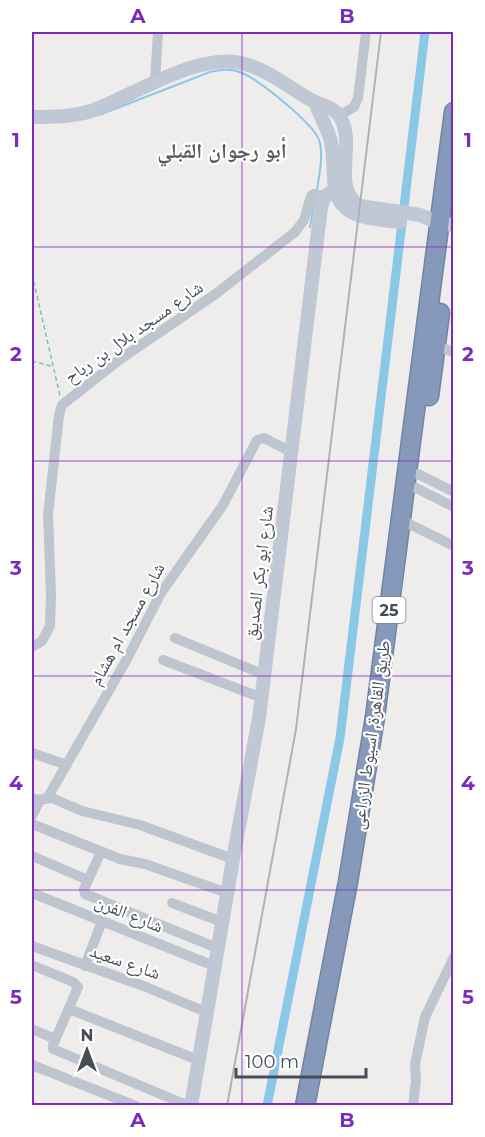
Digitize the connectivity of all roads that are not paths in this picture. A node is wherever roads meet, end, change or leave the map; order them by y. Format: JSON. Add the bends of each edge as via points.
{"nodes":[{"id":1,"x":158,"y":32,"type":"edge"},
{"id":2,"x":366,"y":32,"type":"edge"},
{"id":3,"x":155,"y":82,"type":"junction"},
{"id":4,"x":316,"y":103,"type":"junction"},
{"id":5,"x":453,"y":112,"type":"edge"},
{"id":6,"x":339,"y":116,"type":"junction"},
{"id":7,"x":32,"y":117,"type":"edge"},
{"id":8,"x":323,"y":194,"type":"junction"},
{"id":9,"x":453,"y":206,"type":"edge"},
{"id":10,"x":367,"y":213,"type":"junction"},
{"id":11,"x":448,"y":224,"type":"edge"},
{"id":12,"x":447,"y":313,"type":"edge"},
{"id":13,"x":445,"y":349,"type":"edge"},
{"id":14,"x":291,"y":452,"type":"junction"},
{"id":15,"x":417,"y":481,"type":"junction"},
{"id":16,"x":453,"y":492,"type":"edge"},
{"id":17,"x":453,"y":507,"type":"edge"},
{"id":18,"x":406,"y":523,"type":"junction"},
{"id":19,"x":453,"y":546,"type":"edge"},
{"id":20,"x":175,"y":638,"type":"dead end"},
{"id":21,"x":32,"y":646,"type":"edge"},
{"id":22,"x":163,"y":660,"type":"dead end"},
{"id":23,"x":266,"y":675,"type":"junction"},
{"id":24,"x":262,"y":698,"type":"junction"},
{"id":25,"x":32,"y":753,"type":"edge"},
{"id":26,"x":67,"y":765,"type":"junction"},
{"id":27,"x":40,"y":798,"type":"edge"},
{"id":28,"x":32,"y":816,"type":"edge"},
{"id":29,"x":32,"y":824,"type":"edge"},
{"id":30,"x":101,"y":852,"type":"junction"},
{"id":31,"x":32,"y":856,"type":"edge"},
{"id":32,"x":233,"y":859,"type":"junction"},
{"id":33,"x":88,"y":880,"type":"junction"},
{"id":34,"x":354,"y":883,"type":"junction"},
{"id":35,"x":32,"y":893,"type":"edge"},
{"id":36,"x":227,"y":893,"type":"junction"},
{"id":37,"x":172,"y":903,"type":"dead end"},
{"id":38,"x":102,"y":921,"type":"junction"},
{"id":39,"x":222,"y":922,"type":"junction"},
{"id":40,"x":35,"y":947,"type":"edge"},
{"id":41,"x":217,"y":948,"type":"junction"},
{"id":42,"x":453,"y":957,"type":"edge"},
{"id":43,"x":32,"y":965,"type":"edge"},
{"id":44,"x":85,"y":966,"type":"junction"},
{"id":45,"x":214,"y":966,"type":"junction"},
{"id":46,"x":69,"y":1009,"type":"junction"},
{"id":47,"x":206,"y":1012,"type":"junction"},
{"id":48,"x":32,"y":1029,"type":"edge"},
{"id":49,"x":55,"y":1039,"type":"junction"},
{"id":50,"x":198,"y":1060,"type":"junction"},
{"id":51,"x":32,"y":1065,"type":"edge"},
{"id":52,"x":136,"y":1106,"type":"edge"},
{"id":53,"x":190,"y":1106,"type":"edge"},
{"id":54,"x":305,"y":1106,"type":"edge"},
{"id":55,"x":317,"y":1106,"type":"edge"},
{"id":56,"x":413,"y":1106,"type":"edge"}],
"edges":[{"from":1,"to":3,"type":"street"},
{"from":2,"to":6,"type":"street","via":[[358,98],[354,107]]},
{"from":3,"to":4,"type":"street","via":[[206,63],[235,61],[259,69]]},
{"from":3,"to":7,"type":"street","via":[[88,112]]},
{"from":4,"to":6,"type":"street"},
{"from":4,"to":8,"type":"street","name":"شارع ابو بكر الصديق","via":[[331,143]]},
{"from":5,"to":11,"type":"highway","name":"طريق القاهرة, اسيوط الزراعى","number":"25"},
{"from":6,"to":10,"type":"street","via":[[346,136],[347,195]]},
{"from":8,"to":10,"type":"street","via":[[348,211]]},
{"from":8,"to":14,"type":"street","name":"شارع ابو بكر الصديق"},
{"from":8,"to":21,"type":"street","name":"شارع مسجد بلال بن رباح","via":[[311,196],[296,232],[62,405],[48,515],[50,626],[42,641]]},
{"from":9,"to":11,"type":"highway","name":"طريق القاهرة, اسيوط الزراعى","number":"25"},
{"from":10,"to":11,"type":"street"},
{"from":11,"to":12,"type":"highway","name":"طريق القاهرة, اسيوط الزراعى","number":"25"},
{"from":11,"to":18,"type":"highway","name":"طريق القاهرة, اسيوط الزراعى","number":"25"},
{"from":12,"to":13,"type":"highway","name":"طريق القاهرة, اسيوط الزراعى","number":"25"},
{"from":13,"to":15,"type":"highway","name":"طريق القاهرة, اسيوط الزراعى","number":"25"},
{"from":14,"to":23,"type":"street","name":"شارع ابو بكر الصديق"},
{"from":14,"to":26,"type":"street","name":"شارع مسجد ام هشام","via":[[264,438],[257,440],[223,505],[161,593]]},
{"from":15,"to":16,"type":"street"},
{"from":15,"to":17,"type":"street"},
{"from":15,"to":18,"type":"highway","name":"طريق القاهرة, اسيوط الزراعى","number":"25"},
{"from":18,"to":19,"type":"street"},
{"from":18,"to":34,"type":"highway","name":"طريق القاهرة, اسيوط الزراعى","number":"25"},
{"from":20,"to":23,"type":"street"},
{"from":22,"to":24,"type":"street"},
{"from":23,"to":24,"type":"street","name":"شارع ابو بكر الصديق"},
{"from":24,"to":32,"type":"street","name":"شارع ابو بكر الصديق"},
{"from":25,"to":26,"type":"street"},
{"from":26,"to":27,"type":"street","name":"شارع مسجد ام هشام"},
{"from":27,"to":28,"type":"street","name":"شارع مسجد ام هشام"},
{"from":27,"to":32,"type":"street","via":[[140,825]]},
{"from":29,"to":30,"type":"street"},
{"from":30,"to":33,"type":"street"},
{"from":30,"to":36,"type":"street"},
{"from":31,"to":33,"type":"street"},
{"from":32,"to":36,"type":"street","name":"شارع ابو بكر الصديق"},
{"from":33,"to":41,"type":"street","via":[[85,894]]},
{"from":34,"to":54,"type":"highway","name":"طريق القاهرة, اسيوط الزراعى","number":"25"},
{"from":34,"to":55,"type":"highway","name":"طريق القاهرة, اسيوط الزراعى","number":"25"},
{"from":35,"to":38,"type":"street","name":"شارع الفرن"},
{"from":36,"to":39,"type":"street","name":"شارع ابو بكر الصديق"},
{"from":37,"to":39,"type":"street"},
{"from":38,"to":44,"type":"street"},
{"from":38,"to":45,"type":"street","name":"شارع الفرن"},
{"from":39,"to":41,"type":"street","name":"شارع ابو بكر الصديق"},
{"from":40,"to":43,"type":"street"},
{"from":40,"to":44,"type":"street","name":"شارع سعيد"},
{"from":41,"to":45,"type":"street","name":"شارع ابو بكر الصديق"},
{"from":42,"to":56,"type":"street","via":[[424,1017],[415,1064]]},
{"from":43,"to":46,"type":"street","via":[[76,984]]},
{"from":44,"to":47,"type":"street","name":"شارع سعيد"},
{"from":45,"to":47,"type":"street","name":"شارع ابو بكر الصديق"},
{"from":46,"to":49,"type":"street"},
{"from":46,"to":50,"type":"street"},
{"from":47,"to":50,"type":"street","name":"شارع ابو بكر الصديق"},
{"from":48,"to":49,"type":"street"},
{"from":49,"to":53,"type":"street","via":[[55,1051]]},
{"from":50,"to":53,"type":"street","name":"شارع ابو بكر الصديق"},
{"from":51,"to":52,"type":"street"}]}
